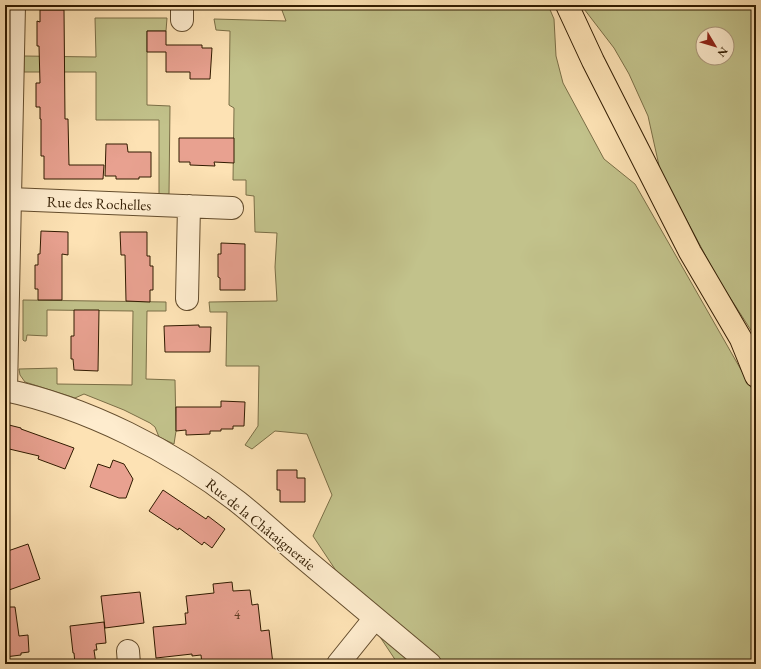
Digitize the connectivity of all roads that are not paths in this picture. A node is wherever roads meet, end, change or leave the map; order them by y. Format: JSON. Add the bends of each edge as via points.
{"nodes":[{"id":1,"x":14,"y":5,"type":"edge"},
{"id":2,"x":567,"y":5,"type":"edge"},
{"id":3,"x":8,"y":112,"type":"edge"},
{"id":4,"x":10,"y":199,"type":"junction"},
{"id":5,"x":188,"y":206,"type":"junction"},
{"id":6,"x":232,"y":208,"type":"dead end"},
{"id":7,"x":187,"y":299,"type":"dead end"},
{"id":8,"x":741,"y":338,"type":"junction"},
{"id":9,"x":756,"y":355,"type":"edge"},
{"id":10,"x":756,"y":376,"type":"edge"},
{"id":11,"x":6,"y":390,"type":"edge"},
{"id":12,"x":375,"y":618,"type":"junction"},
{"id":13,"x":338,"y":664,"type":"edge"},
{"id":14,"x":430,"y":664,"type":"edge"}],
"edges":[{"from":1,"to":3,"type":"street"},
{"from":2,"to":8,"type":"main road","via":[[592,61],[690,252]]},
{"from":3,"to":4,"type":"street"},
{"from":4,"to":5,"type":"street","name":"Rue des Rochelles"},
{"from":4,"to":11,"type":"street"},
{"from":5,"to":6,"type":"street","name":"Rue des Rochelles"},
{"from":5,"to":7,"type":"street"},
{"from":8,"to":9,"type":"main road"},
{"from":8,"to":10,"type":"main road"},
{"from":11,"to":12,"type":"street","name":"Rue de la Châtaigneraie","via":[[52,402],[91,417],[182,463],[237,502]]},
{"from":12,"to":13,"type":"street"},
{"from":12,"to":14,"type":"street","name":"Rue de la Châtaigneraie"}]}
